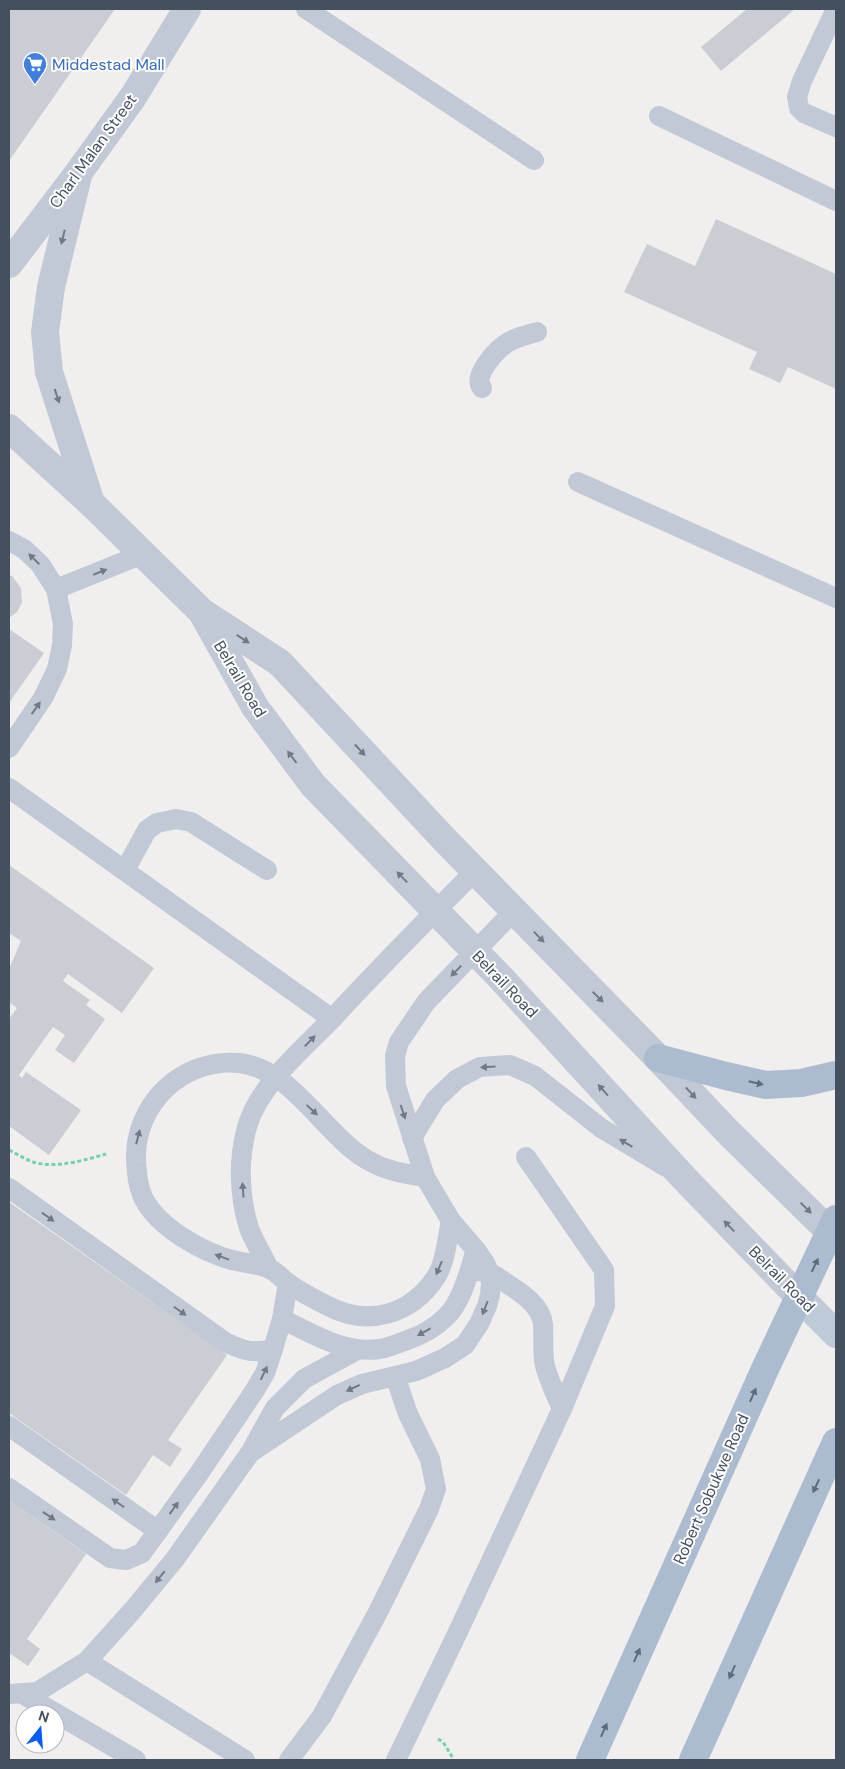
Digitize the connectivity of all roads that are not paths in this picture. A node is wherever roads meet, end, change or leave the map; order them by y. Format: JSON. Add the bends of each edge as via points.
{"nodes":[{"id":1,"x":187,"y":9,"type":"edge"},
{"id":2,"x":306,"y":9,"type":"edge"},
{"id":3,"x":836,"y":9,"type":"edge"},
{"id":4,"x":659,"y":116,"type":"dead end"},
{"id":5,"x":836,"y":127,"type":"edge"},
{"id":6,"x":534,"y":160,"type":"dead end"},
{"id":7,"x":79,"y":172,"type":"junction"},
{"id":8,"x":836,"y":201,"type":"edge"},
{"id":9,"x":9,"y":264,"type":"edge"},
{"id":10,"x":537,"y":332,"type":"dead end"},
{"id":11,"x":482,"y":388,"type":"dead end"},
{"id":12,"x":9,"y":428,"type":"edge"},
{"id":13,"x":578,"y":482,"type":"dead end"},
{"id":14,"x":92,"y":504,"type":"junction"},
{"id":15,"x":9,"y":541,"type":"edge"},
{"id":16,"x":143,"y":554,"type":"junction"},
{"id":17,"x":56,"y":589,"type":"junction"},
{"id":18,"x":836,"y":598,"type":"edge"},
{"id":19,"x":202,"y":612,"type":"junction"},
{"id":20,"x":9,"y":748,"type":"edge"},
{"id":21,"x":9,"y":788,"type":"edge"},
{"id":22,"x":125,"y":870,"type":"junction"},
{"id":23,"x":268,"y":870,"type":"dead end"},
{"id":24,"x":475,"y":871,"type":"junction"},
{"id":25,"x":436,"y":911,"type":"junction"},
{"id":26,"x":514,"y":911,"type":"junction"},
{"id":27,"x":474,"y":952,"type":"junction"},
{"id":28,"x":332,"y":1019,"type":"junction"},
{"id":29,"x":658,"y":1058,"type":"junction"},
{"id":30,"x":836,"y":1075,"type":"edge"},
{"id":31,"x":277,"y":1076,"type":"junction"},
{"id":32,"x":412,"y":1138,"type":"junction"},
{"id":33,"x":526,"y":1157,"type":"dead end"},
{"id":34,"x":425,"y":1177,"type":"junction"},
{"id":35,"x":683,"y":1178,"type":"junction"},
{"id":36,"x":9,"y":1188,"type":"edge"},
{"id":37,"x":451,"y":1221,"type":"junction"},
{"id":38,"x":834,"y":1230,"type":"edge"},
{"id":39,"x":476,"y":1250,"type":"junction"},
{"id":40,"x":269,"y":1268,"type":"junction"},
{"id":41,"x":468,"y":1272,"type":"junction"},
{"id":42,"x":489,"y":1272,"type":"junction"},
{"id":43,"x":288,"y":1283,"type":"junction"},
{"id":44,"x":800,"y":1298,"type":"junction"},
{"id":45,"x":282,"y":1319,"type":"junction"},
{"id":46,"x":836,"y":1334,"type":"edge"},
{"id":47,"x":273,"y":1349,"type":"junction"},
{"id":48,"x":357,"y":1350,"type":"junction"},
{"id":49,"x":395,"y":1376,"type":"junction"},
{"id":50,"x":562,"y":1409,"type":"junction"},
{"id":51,"x":9,"y":1426,"type":"edge"},
{"id":52,"x":836,"y":1442,"type":"edge"},
{"id":53,"x":250,"y":1453,"type":"junction"},
{"id":54,"x":9,"y":1488,"type":"edge"},
{"id":55,"x":158,"y":1531,"type":"junction"},
{"id":56,"x":87,"y":1661,"type":"junction"},
{"id":57,"x":15,"y":1694,"type":"edge"},
{"id":58,"x":136,"y":1760,"type":"edge"},
{"id":59,"x":245,"y":1760,"type":"edge"},
{"id":60,"x":289,"y":1760,"type":"edge"},
{"id":61,"x":396,"y":1760,"type":"edge"},
{"id":62,"x":590,"y":1760,"type":"edge"},
{"id":63,"x":693,"y":1760,"type":"edge"}],
"edges":[{"from":1,"to":7,"type":"street","name":"Charl Malan Street","via":[[133,97]]},
{"from":2,"to":6,"type":"lane"},
{"from":3,"to":5,"type":"lane","via":[[797,97],[804,113]]},
{"from":4,"to":8,"type":"lane"},
{"from":7,"to":9,"type":"street","name":"Charl Malan Street"},
{"from":7,"to":14,"type":"street","one_way":true,"via":[[50,287],[45,332],[49,372]]},
{"from":10,"to":11,"type":"lane","via":[[518,337],[496,352],[479,378]]},
{"from":12,"to":14,"type":"street","name":"Belrail Road"},
{"from":13,"to":18,"type":"lane"},
{"from":14,"to":16,"type":"street","name":"Belrail Road"},
{"from":17,"to":15,"type":"lane","one_way":true,"via":[[40,564],[24,549]]},
{"from":17,"to":16,"type":"lane","one_way":true},
{"from":16,"to":19,"type":"street","name":"Belrail Road"},
{"from":20,"to":17,"type":"lane","one_way":true,"via":[[43,698],[57,669],[63,624]]},
{"from":19,"to":24,"type":"street","name":"Belrail Road","one_way":true,"via":[[280,663]]},
{"from":25,"to":19,"type":"street","name":"Belrail Road","one_way":true,"via":[[313,785],[255,707]]},
{"from":21,"to":22,"type":"lane"},
{"from":22,"to":23,"type":"lane","via":[[146,830],[176,819],[191,822]]},
{"from":22,"to":28,"type":"lane"},
{"from":24,"to":25,"type":"lane"},
{"from":24,"to":26,"type":"street","name":"Belrail Road"},
{"from":25,"to":27,"type":"street","name":"Belrail Road"},
{"from":25,"to":28,"type":"lane"},
{"from":26,"to":27,"type":"lane"},
{"from":26,"to":29,"type":"street","name":"Belrail Road","one_way":true},
{"from":27,"to":32,"type":"lane","one_way":true,"via":[[426,1002],[399,1042],[395,1056],[396,1086]]},
{"from":35,"to":27,"type":"street","name":"Belrail Road","one_way":true},
{"from":31,"to":28,"type":"lane","one_way":true},
{"from":29,"to":30,"type":"main road","one_way":true,"via":[[766,1085],[801,1083]]},
{"from":29,"to":38,"type":"street","name":"Belrail Road","one_way":true,"via":[[727,1130]]},
{"from":31,"to":34,"type":"lane","one_way":true,"via":[[356,1153],[373,1164]]},
{"from":40,"to":31,"type":"lane","one_way":true,"via":[[250,1229],[244,1205],[243,1147],[257,1104]]},
{"from":40,"to":31,"type":"lane","one_way":true,"via":[[207,1252],[156,1216],[144,1200],[137,1179],[136,1147],[143,1120],[154,1102],[171,1083],[192,1070],[220,1063],[240,1063]]},
{"from":32,"to":34,"type":"lane"},
{"from":35,"to":32,"type":"lane","one_way":true,"via":[[601,1128],[535,1076],[510,1065],[480,1067],[457,1079],[435,1100]]},
{"from":33,"to":50,"type":"lane","via":[[604,1270],[605,1306]]},
{"from":34,"to":37,"type":"lane"},
{"from":44,"to":35,"type":"street","name":"Belrail Road","one_way":true},
{"from":36,"to":47,"type":"lane","one_way":true,"via":[[225,1342],[250,1352]]},
{"from":37,"to":39,"type":"lane"},
{"from":37,"to":43,"type":"lane","one_way":true,"via":[[436,1276],[408,1306],[389,1314],[372,1317],[352,1315],[330,1307]]},
{"from":44,"to":38,"type":"main road","name":"Robert Sobukwe Road","one_way":true},
{"from":39,"to":41,"type":"lane"},
{"from":39,"to":42,"type":"lane"},
{"from":40,"to":43,"type":"lane"},
{"from":41,"to":42,"type":"lane"},
{"from":41,"to":48,"type":"lane","one_way":true,"via":[[448,1315],[427,1331],[380,1349]]},
{"from":42,"to":49,"type":"lane","one_way":true,"via":[[491,1283],[487,1306],[465,1345],[416,1371]]},
{"from":42,"to":50,"type":"lane","via":[[530,1299],[536,1308],[543,1322],[546,1368]]},
{"from":43,"to":45,"type":"lane"},
{"from":44,"to":46,"type":"street","name":"Belrail Road"},
{"from":62,"to":44,"type":"main road","name":"Robert Sobukwe Road","one_way":true},
{"from":45,"to":47,"type":"lane"},
{"from":45,"to":48,"type":"lane","via":[[328,1342]]},
{"from":55,"to":47,"type":"lane","one_way":true,"via":[[255,1390]]},
{"from":48,"to":53,"type":"lane","via":[[304,1379],[275,1408]]},
{"from":49,"to":53,"type":"lane","one_way":true,"via":[[362,1384],[337,1395]]},
{"from":49,"to":60,"type":"lane","via":[[408,1414],[430,1459],[436,1489],[430,1509],[327,1707]]},
{"from":50,"to":61,"type":"lane"},
{"from":55,"to":51,"type":"lane","one_way":true},
{"from":52,"to":63,"type":"main road","one_way":true},
{"from":53,"to":56,"type":"lane","one_way":true,"via":[[175,1559]]},
{"from":54,"to":55,"type":"lane","one_way":true,"via":[[110,1558],[126,1560],[142,1553]]},
{"from":56,"to":57,"type":"lane","via":[[37,1692]]},
{"from":56,"to":59,"type":"lane"},
{"from":57,"to":58,"type":"lane"}]}
